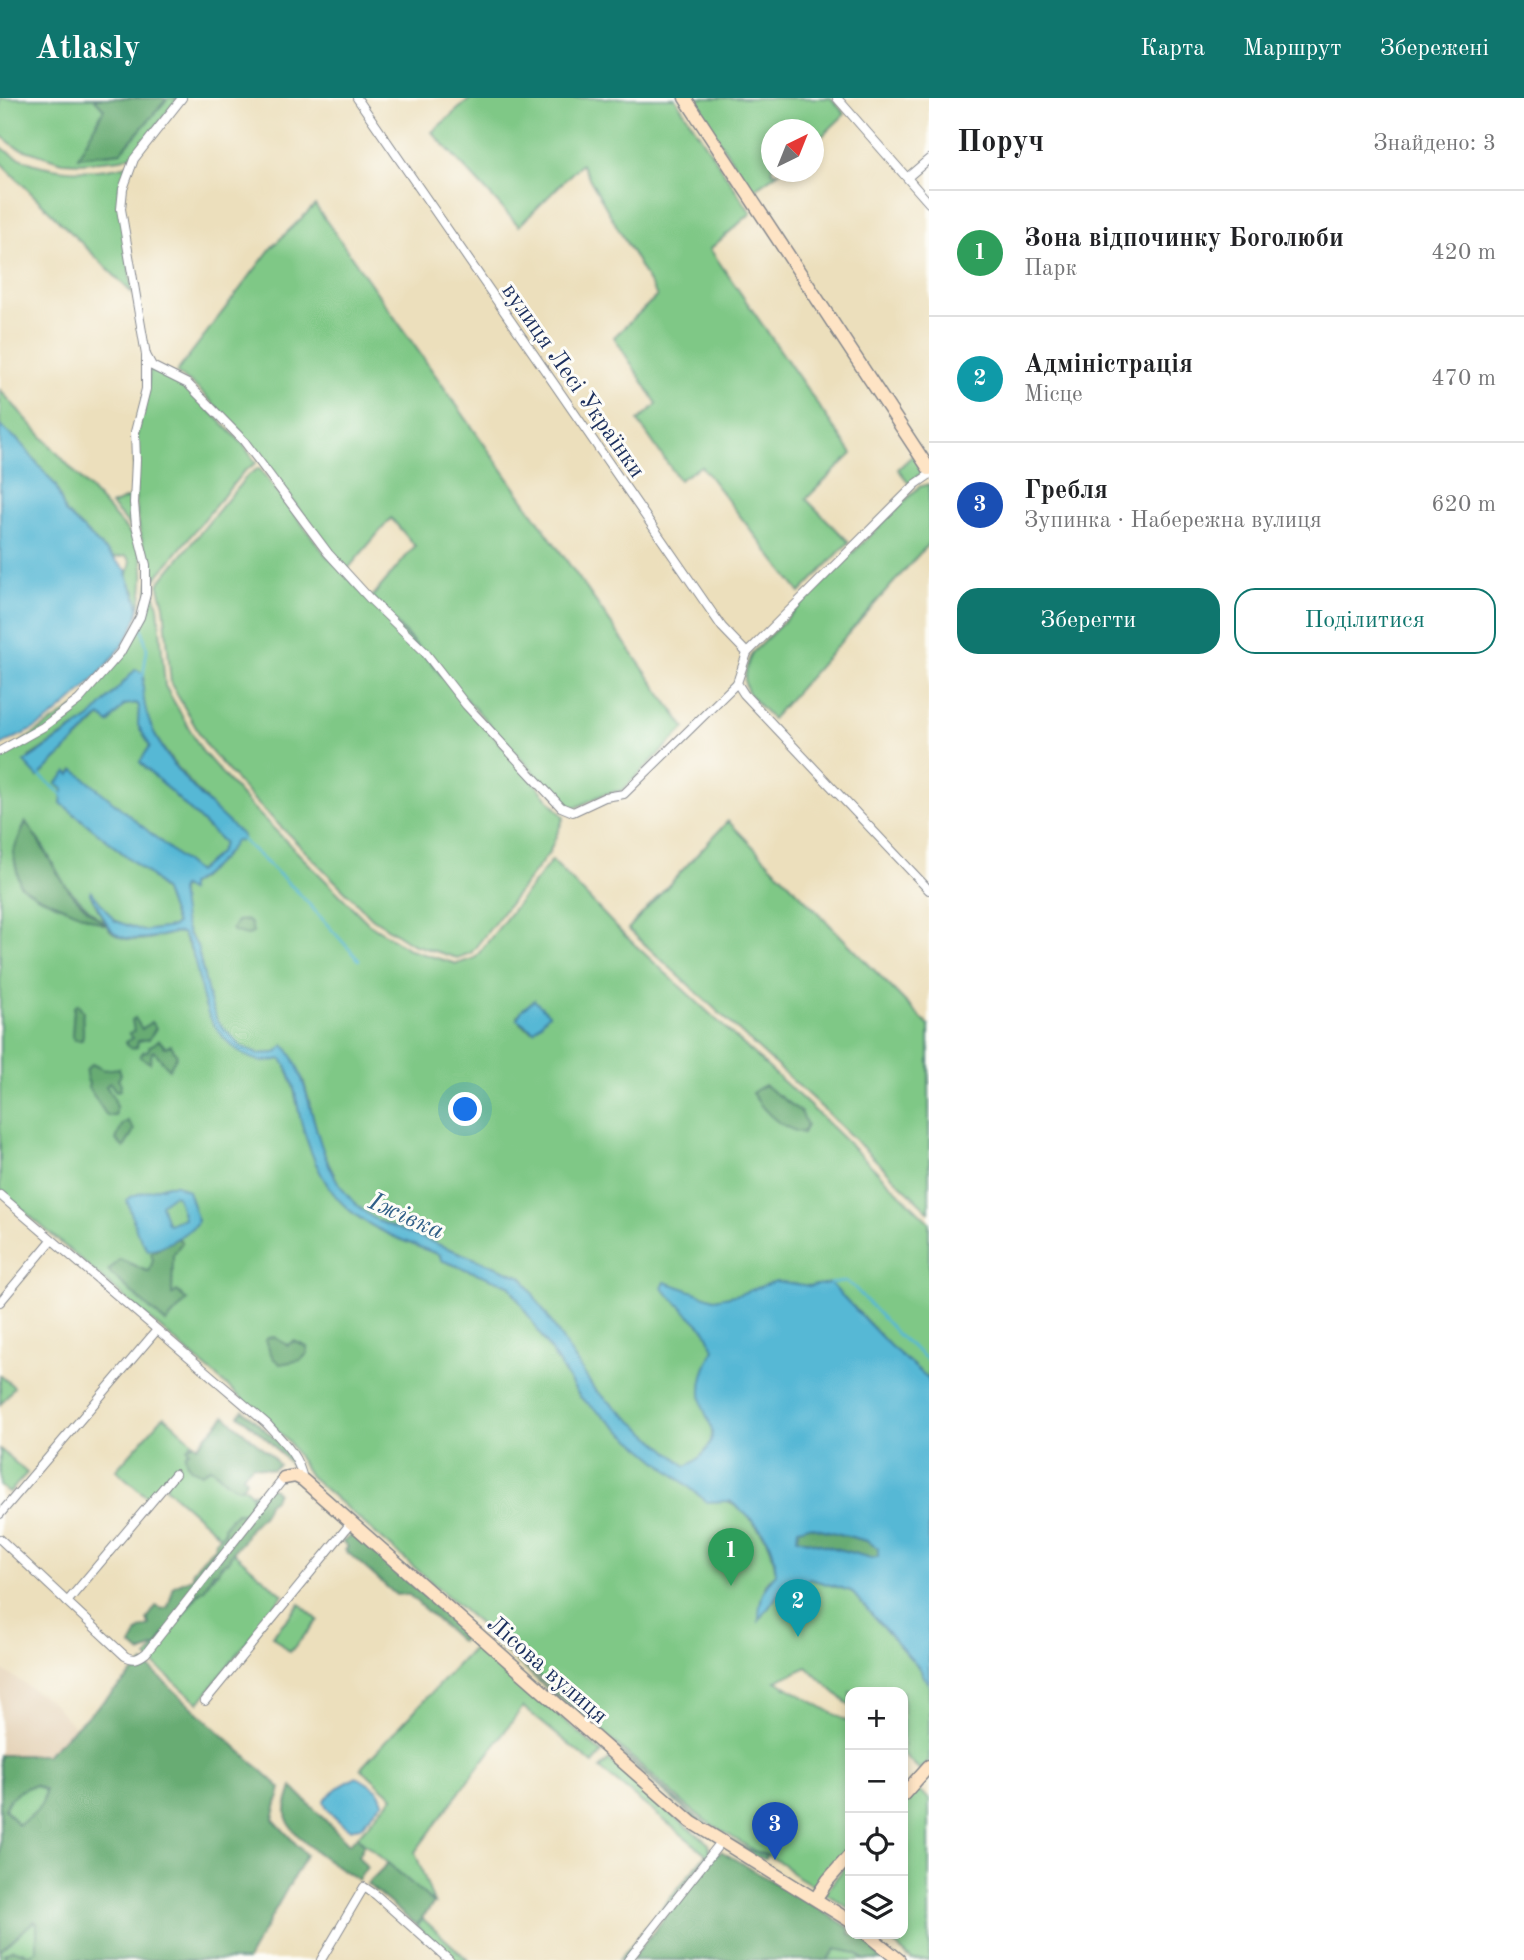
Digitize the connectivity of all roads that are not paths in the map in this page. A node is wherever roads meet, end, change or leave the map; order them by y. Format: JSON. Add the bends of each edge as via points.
{"nodes":[{"id":1,"x":182,"y":98,"type":"edge"},
{"id":2,"x":357,"y":98,"type":"edge"},
{"id":3,"x":685,"y":98,"type":"edge"},
{"id":4,"x":836,"y":98,"type":"edge"},
{"id":5,"x":929,"y":159,"type":"edge"},
{"id":6,"x":908,"y":177,"type":"junction"},
{"id":7,"x":929,"y":203,"type":"edge"},
{"id":8,"x":146,"y":355,"type":"junction"},
{"id":9,"x":929,"y":469,"type":"edge"},
{"id":10,"x":929,"y":475,"type":"edge"},
{"id":11,"x":747,"y":653,"type":"junction"},
{"id":12,"x":737,"y":683,"type":"junction"},
{"id":13,"x":0,"y":751,"type":"edge"},
{"id":14,"x":929,"y":890,"type":"edge"},
{"id":15,"x":0,"y":1195,"type":"edge"},
{"id":16,"x":52,"y":1240,"type":"junction"},
{"id":17,"x":0,"y":1302,"type":"edge"},
{"id":18,"x":157,"y":1330,"type":"junction"},
{"id":19,"x":175,"y":1474,"type":"dead end"},
{"id":20,"x":284,"y":1478,"type":"joint"},
{"id":21,"x":303,"y":1480,"type":"junction"},
{"id":22,"x":0,"y":1514,"type":"edge"},
{"id":23,"x":351,"y":1523,"type":"junction"},
{"id":24,"x":0,"y":1539,"type":"edge"},
{"id":25,"x":67,"y":1602,"type":"junction"},
{"id":26,"x":205,"y":1701,"type":"dead end"},
{"id":27,"x":929,"y":1766,"type":"edge"},
{"id":28,"x":908,"y":1789,"type":"edge"},
{"id":29,"x":721,"y":1842,"type":"junction"},
{"id":30,"x":845,"y":1861,"type":"edge"},
{"id":31,"x":816,"y":1898,"type":"junction"},
{"id":32,"x":845,"y":1918,"type":"edge"},
{"id":33,"x":873,"y":1939,"type":"edge"},
{"id":34,"x":321,"y":1960,"type":"edge"},
{"id":35,"x":449,"y":1960,"type":"edge"},
{"id":36,"x":628,"y":1960,"type":"edge"},
{"id":37,"x":899,"y":1960,"type":"edge"}],
"edges":[{"from":1,"to":8,"type":"street","via":[[134,159],[123,189],[121,209]]},
{"from":2,"to":11,"type":"street","name":"вулиця Лесі Українки","via":[[722,626]]},
{"from":3,"to":9,"type":"street"},
{"from":4,"to":6,"type":"street"},
{"from":5,"to":6,"type":"street"},
{"from":6,"to":7,"type":"street"},
{"from":8,"to":12,"type":"street","via":[[152,366],[188,384],[244,441],[328,553],[424,651],[466,705],[561,807],[573,812],[624,794]]},
{"from":8,"to":13,"type":"street","via":[[146,389],[135,432],[134,503],[146,565],[140,617],[120,653],[79,700]]},
{"from":10,"to":11,"type":"street"},
{"from":11,"to":12,"type":"street"},
{"from":12,"to":14,"type":"street"},
{"from":15,"to":16,"type":"street"},
{"from":16,"to":17,"type":"street"},
{"from":16,"to":18,"type":"street"},
{"from":18,"to":21,"type":"street","via":[[266,1423],[300,1466]]},
{"from":18,"to":22,"type":"street"},
{"from":19,"to":25,"type":"street"},
{"from":20,"to":21,"type":"street"},
{"from":20,"to":25,"type":"street","via":[[142,1656],[132,1660],[125,1656]]},
{"from":21,"to":23,"type":"street","name":"Лісова вулиця"},
{"from":23,"to":26,"type":"street"},
{"from":23,"to":29,"type":"street","name":"Лісова вулиця","via":[[691,1822]]},
{"from":24,"to":25,"type":"street"},
{"from":27,"to":28,"type":"street"},
{"from":29,"to":31,"type":"street","name":"Лісова вулиця"},
{"from":29,"to":36,"type":"street"},
{"from":30,"to":31,"type":"street"},
{"from":31,"to":32,"type":"street","name":"Лісова вулиця"},
{"from":33,"to":37,"type":"street"},
{"from":34,"to":35,"type":"street","via":[[364,1887]]}]}
